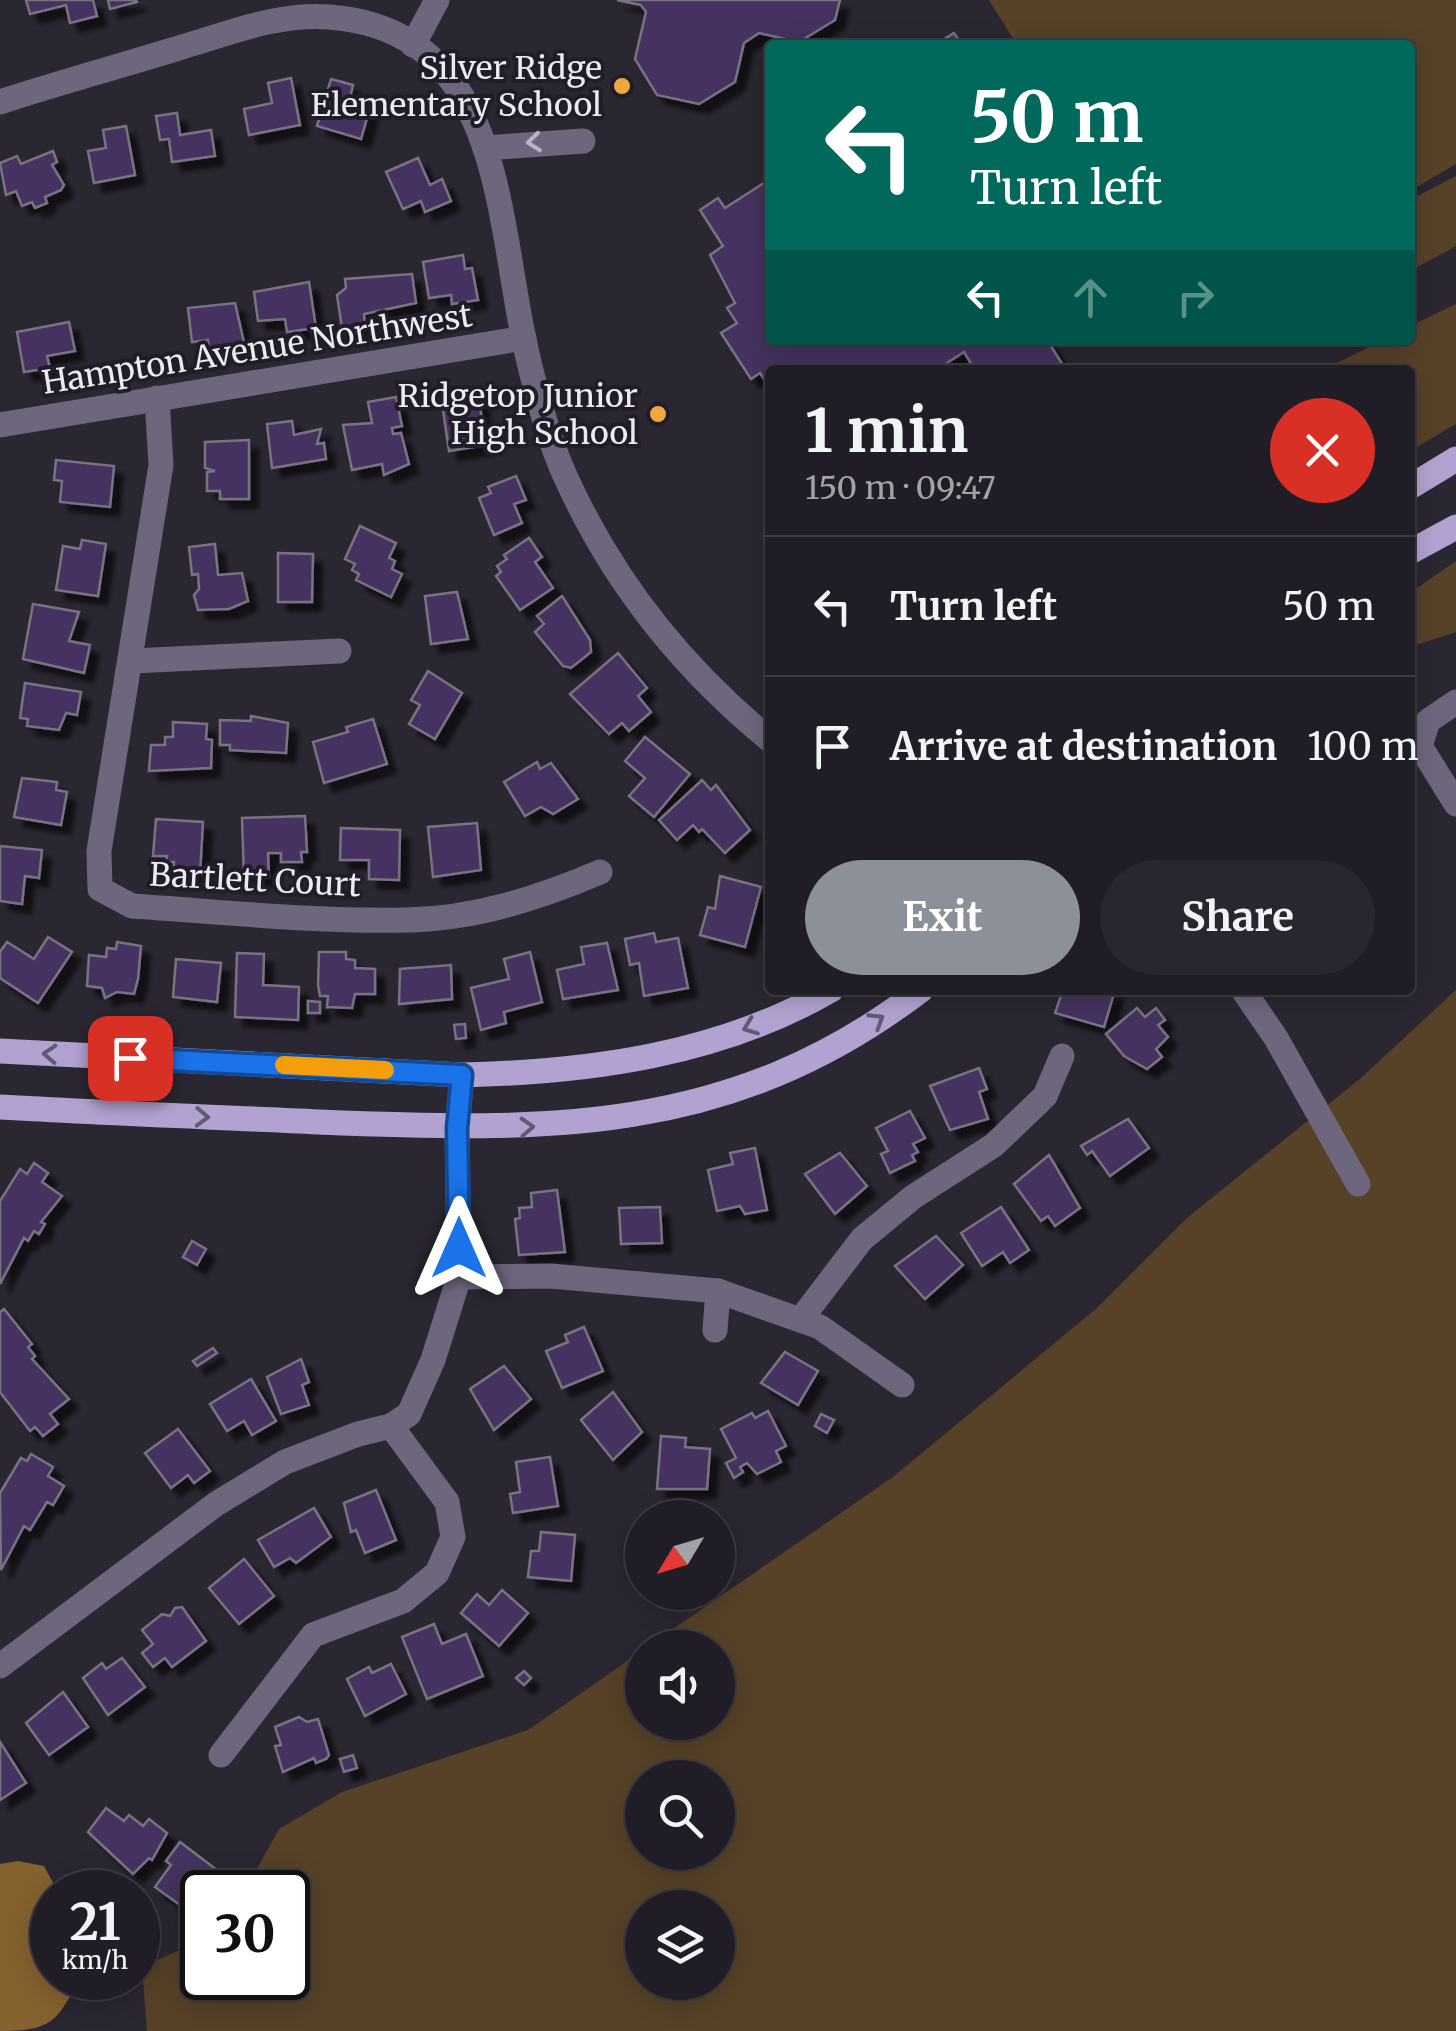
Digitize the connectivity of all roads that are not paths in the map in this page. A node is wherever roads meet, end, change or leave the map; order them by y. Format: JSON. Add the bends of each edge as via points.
{"nodes":[{"id":1,"x":437,"y":0,"type":"edge"},
{"id":2,"x":413,"y":45,"type":"junction"},
{"id":3,"x":0,"y":102,"type":"edge"},
{"id":4,"x":583,"y":141,"type":"dead end"},
{"id":5,"x":485,"y":148,"type":"junction"},
{"id":6,"x":524,"y":338,"type":"junction"},
{"id":7,"x":157,"y":398,"type":"junction"},
{"id":8,"x":0,"y":425,"type":"edge"},
{"id":9,"x":1456,"y":459,"type":"edge"},
{"id":10,"x":1415,"y":484,"type":"edge"},
{"id":11,"x":1456,"y":528,"type":"edge"},
{"id":12,"x":1415,"y":549,"type":"edge"},
{"id":13,"x":339,"y":650,"type":"dead end"},
{"id":14,"x":132,"y":661,"type":"junction"},
{"id":15,"x":1456,"y":702,"type":"edge"},
{"id":16,"x":765,"y":735,"type":"edge"},
{"id":17,"x":1456,"y":804,"type":"edge"},
{"id":18,"x":600,"y":872,"type":"dead end"},
{"id":19,"x":820,"y":995,"type":"edge"},
{"id":20,"x":913,"y":995,"type":"edge"},
{"id":21,"x":1246,"y":995,"type":"edge"},
{"id":22,"x":0,"y":1051,"type":"edge"},
{"id":23,"x":1062,"y":1056,"type":"dead end"},
{"id":24,"x":462,"y":1075,"type":"junction"},
{"id":25,"x":0,"y":1107,"type":"edge"},
{"id":26,"x":457,"y":1128,"type":"junction"},
{"id":27,"x":1358,"y":1184,"type":"dead end"},
{"id":28,"x":459,"y":1277,"type":"junction"},
{"id":29,"x":718,"y":1292,"type":"junction"},
{"id":30,"x":801,"y":1319,"type":"junction"},
{"id":31,"x":715,"y":1330,"type":"dead end"},
{"id":32,"x":902,"y":1384,"type":"dead end"},
{"id":33,"x":391,"y":1426,"type":"junction"},
{"id":34,"x":0,"y":1666,"type":"edge"},
{"id":35,"x":221,"y":1754,"type":"dead end"}],
"edges":[{"from":1,"to":2,"type":"street"},
{"from":2,"to":3,"type":"street","via":[[376,26],[301,16]]},
{"from":2,"to":5,"type":"street","via":[[459,88]]},
{"from":4,"to":5,"type":"street","one_way":true},
{"from":5,"to":6,"type":"street"},
{"from":6,"to":7,"type":"street","name":"Hampton Avenue Northwest"},
{"from":6,"to":16,"type":"street","via":[[565,477],[616,573],[669,644]]},
{"from":7,"to":8,"type":"street","name":"Hampton Avenue Northwest"},
{"from":7,"to":14,"type":"street","name":"Bartlett Court","via":[[161,465]]},
{"from":9,"to":10,"type":"main road"},
{"from":11,"to":12,"type":"main road"},
{"from":13,"to":14,"type":"street"},
{"from":14,"to":18,"type":"street","name":"Bartlett Court","via":[[100,851],[100,890],[132,906],[409,920],[547,894]]},
{"from":15,"to":17,"type":"street","via":[[1428,721],[1420,746]]},
{"from":19,"to":24,"type":"main road","one_way":true,"via":[[722,1038],[665,1054],[538,1073]]},
{"from":26,"to":20,"type":"main road","one_way":true,"via":[[635,1116],[754,1085],[832,1048]]},
{"from":21,"to":27,"type":"street"},
{"from":24,"to":22,"type":"main road","one_way":true},
{"from":23,"to":30,"type":"street","via":[[1045,1096],[994,1144],[862,1239]]},
{"from":24,"to":26,"type":"street"},
{"from":25,"to":26,"type":"main road","one_way":true},
{"from":26,"to":28,"type":"street"},
{"from":28,"to":29,"type":"street","via":[[551,1276]]},
{"from":28,"to":33,"type":"street","via":[[410,1414]]},
{"from":29,"to":30,"type":"street"},
{"from":29,"to":31,"type":"street"},
{"from":30,"to":32,"type":"street"},
{"from":33,"to":34,"type":"street","via":[[285,1462],[216,1504]]},
{"from":33,"to":35,"type":"street","via":[[448,1502],[454,1537],[437,1573],[404,1601],[312,1636]]}]}
